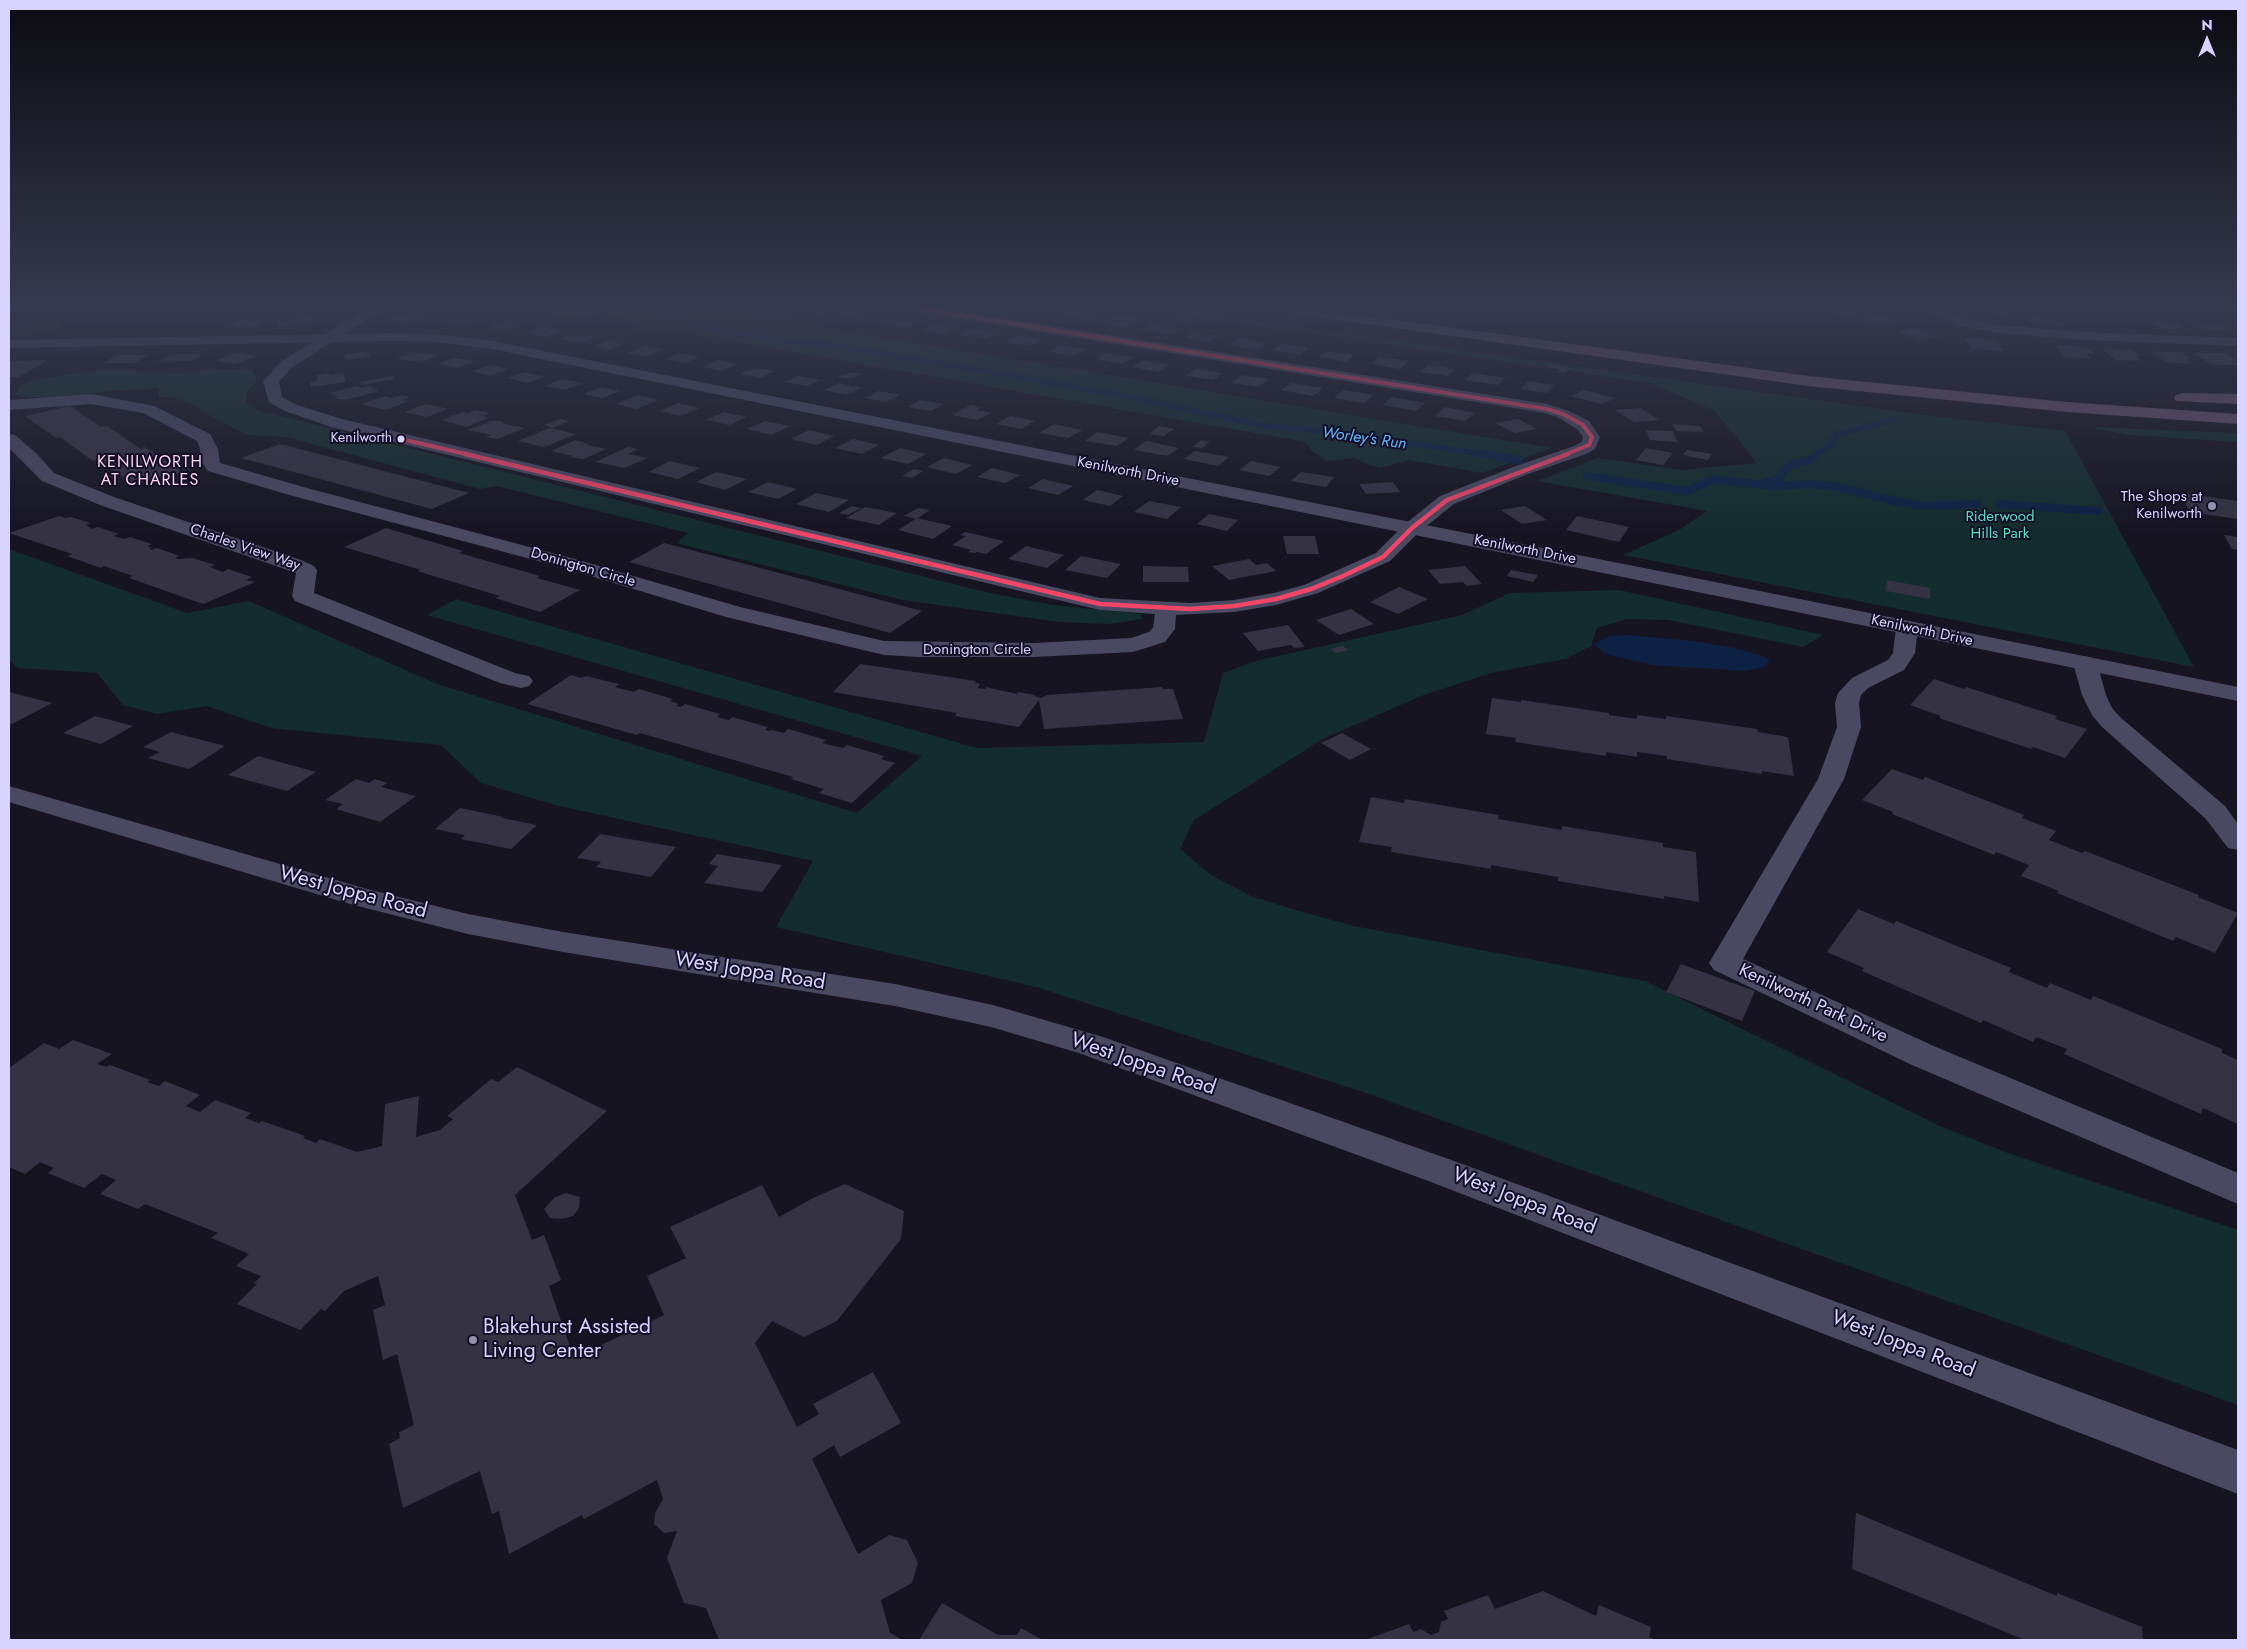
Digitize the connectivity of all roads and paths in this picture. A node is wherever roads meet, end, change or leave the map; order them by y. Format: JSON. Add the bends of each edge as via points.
{"nodes":[{"id":1,"x":271,"y":384,"type":"edge"},
{"id":2,"x":688,"y":384,"type":"edge"},
{"id":3,"x":1390,"y":384,"type":"edge"},
{"id":4,"x":1836,"y":384,"type":"edge"},
{"id":5,"x":2168,"y":397,"type":"dead end"},
{"id":6,"x":2238,"y":400,"type":"edge"},
{"id":7,"x":9,"y":405,"type":"edge"},
{"id":8,"x":2238,"y":419,"type":"edge"},
{"id":9,"x":9,"y":439,"type":"edge"},
{"id":10,"x":1412,"y":528,"type":"junction"},
{"id":11,"x":1166,"y":609,"type":"junction"},
{"id":12,"x":1907,"y":628,"type":"junction"},
{"id":13,"x":2085,"y":664,"type":"junction"},
{"id":14,"x":521,"y":680,"type":"dead end"},
{"id":15,"x":2238,"y":694,"type":"edge"},
{"id":16,"x":9,"y":794,"type":"edge"},
{"id":17,"x":2238,"y":842,"type":"edge"},
{"id":18,"x":2238,"y":1189,"type":"edge"},
{"id":19,"x":2238,"y":1472,"type":"edge"}],
"edges":[{"from":1,"to":11,"type":"street","via":[[275,399],[291,408],[337,423],[1100,604]]},
{"from":2,"to":10,"type":"street","name":"Kenilworth Drive"},
{"from":3,"to":10,"type":"street","via":[[1547,409],[1582,425],[1592,437],[1589,445],[1580,450],[1447,500]]},
{"from":4,"to":8,"type":"highway","via":[[2057,407]]},
{"from":5,"to":6,"type":"highway"},
{"from":7,"to":11,"type":"street","name":"Donington Circle","via":[[91,399],[148,409],[204,438],[214,467],[568,563],[734,612],[884,648],[1024,650],[1133,645],[1157,638],[1164,628]]},
{"from":9,"to":14,"type":"street","name":"Charles View Way","via":[[48,477],[107,501],[294,564],[307,570],[303,596],[508,678]]},
{"from":10,"to":11,"type":"street","via":[[1383,557],[1312,589],[1234,606]]},
{"from":10,"to":12,"type":"street","name":"Kenilworth Drive"},
{"from":12,"to":13,"type":"street","name":"Kenilworth Drive"},
{"from":12,"to":18,"type":"street","name":"Kenilworth Park Drive","via":[[1904,654],[1896,666],[1860,683],[1850,693],[1847,703],[1850,726],[1831,779],[1725,962],[1924,1056]]},
{"from":13,"to":15,"type":"street","name":"Kenilworth Drive"},
{"from":13,"to":17,"type":"street","via":[[2094,695],[2111,722],[2209,806]]},
{"from":16,"to":19,"type":"street","name":"West Joppa Road","via":[[350,895],[468,924],[895,995],[993,1016],[1091,1045],[1444,1172]]}]}
